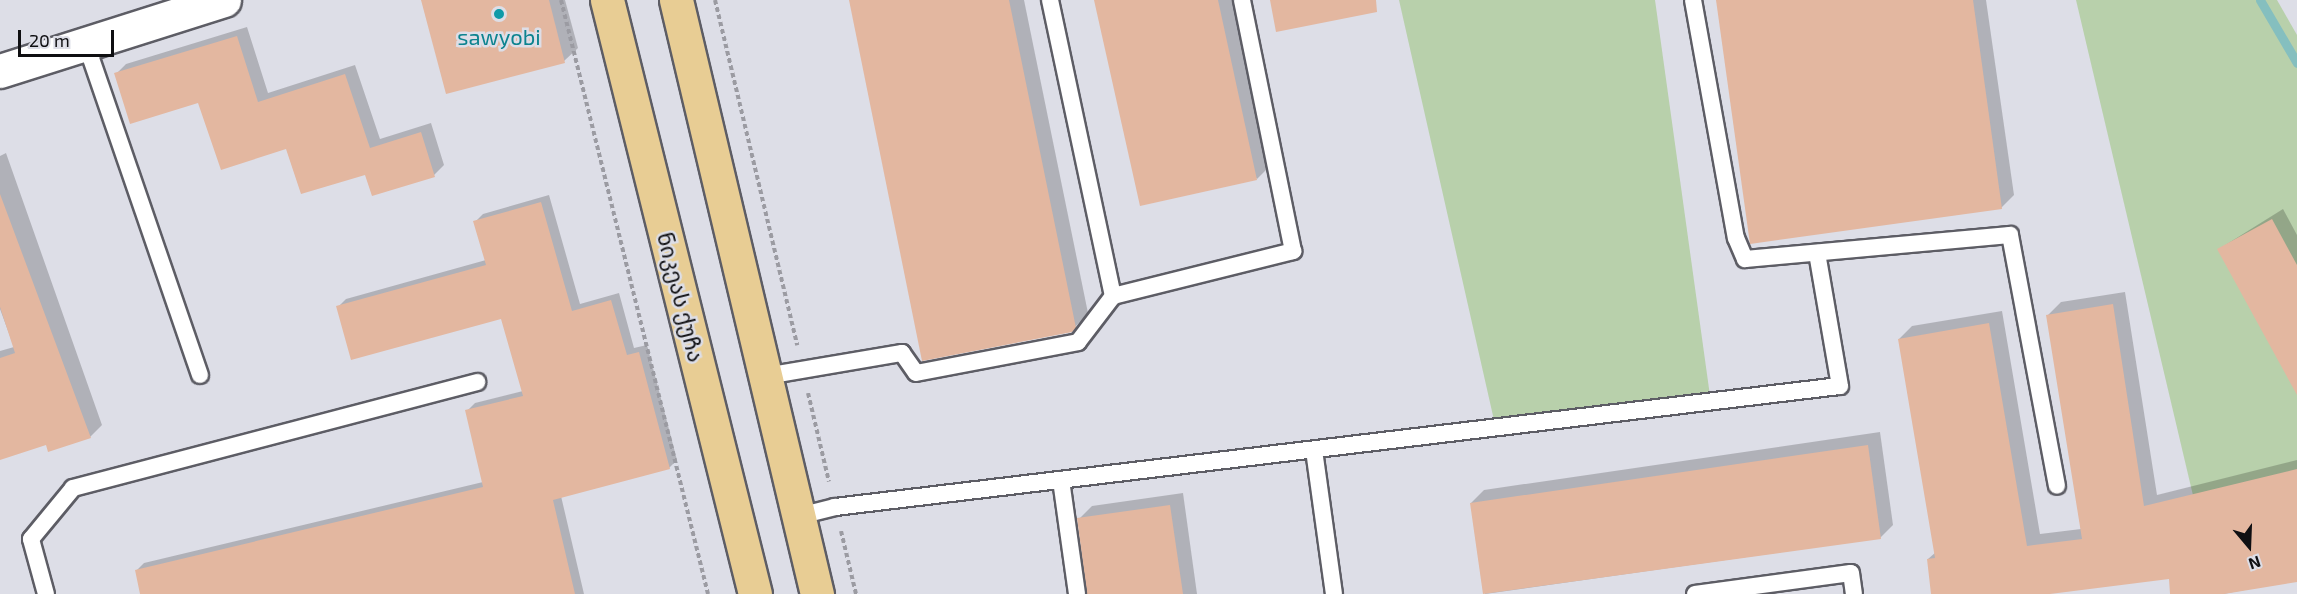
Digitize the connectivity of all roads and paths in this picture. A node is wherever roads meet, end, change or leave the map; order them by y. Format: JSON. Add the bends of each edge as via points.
{"nodes":[{"id":1,"x":224,"y":0,"type":"edge"},
{"id":2,"x":561,"y":0,"type":"edge"},
{"id":3,"x":607,"y":0,"type":"edge"},
{"id":4,"x":676,"y":0,"type":"edge"},
{"id":5,"x":715,"y":0,"type":"edge"},
{"id":6,"x":1050,"y":0,"type":"edge"},
{"id":7,"x":1242,"y":0,"type":"edge"},
{"id":8,"x":1693,"y":0,"type":"edge"},
{"id":9,"x":86,"y":44,"type":"junction"},
{"id":10,"x":0,"y":71,"type":"edge"},
{"id":11,"x":1817,"y":253,"type":"junction"},
{"id":12,"x":1113,"y":296,"type":"junction"},
{"id":13,"x":800,"y":357,"type":"dead end"},
{"id":14,"x":200,"y":375,"type":"dead end"},
{"id":15,"x":766,"y":376,"type":"junction"},
{"id":16,"x":805,"y":380,"type":"dead end"},
{"id":17,"x":477,"y":382,"type":"dead end"},
{"id":18,"x":1314,"y":450,"type":"junction"},
{"id":19,"x":1061,"y":480,"type":"junction"},
{"id":20,"x":2057,"y":486,"type":"dead end"},
{"id":21,"x":835,"y":507,"type":"junction"},
{"id":22,"x":799,"y":516,"type":"junction"},
{"id":23,"x":1712,"y":593,"type":"edge"},
{"id":24,"x":46,"y":594,"type":"edge"},
{"id":25,"x":708,"y":594,"type":"edge"},
{"id":26,"x":755,"y":594,"type":"edge"},
{"id":27,"x":817,"y":594,"type":"edge"},
{"id":28,"x":856,"y":594,"type":"edge"},
{"id":29,"x":1077,"y":594,"type":"edge"},
{"id":30,"x":1334,"y":594,"type":"edge"},
{"id":31,"x":1695,"y":594,"type":"edge"},
{"id":32,"x":1854,"y":594,"type":"edge"}],
"edges":[{"from":1,"to":9,"type":"street"},
{"from":2,"to":25,"type":"path"},
{"from":3,"to":26,"type":"main road","name":"ნიკეას ქუჩა"},
{"from":4,"to":15,"type":"main road"},
{"from":5,"to":13,"type":"path"},
{"from":6,"to":12,"type":"lane"},
{"from":7,"to":12,"type":"lane","via":[[1293,251]]},
{"from":8,"to":11,"type":"lane","via":[[1736,238],[1745,259]]},
{"from":9,"to":10,"type":"street"},
{"from":9,"to":14,"type":"lane"},
{"from":11,"to":18,"type":"lane","via":[[1840,386]]},
{"from":11,"to":20,"type":"lane","via":[[2010,235]]},
{"from":12,"to":15,"type":"lane","via":[[1078,342],[916,373],[902,353]]},
{"from":15,"to":22,"type":"main road"},
{"from":16,"to":21,"type":"path"},
{"from":17,"to":24,"type":"lane","via":[[73,488],[31,539]]},
{"from":18,"to":19,"type":"lane"},
{"from":18,"to":30,"type":"lane"},
{"from":19,"to":21,"type":"lane"},
{"from":19,"to":29,"type":"lane"},
{"from":21,"to":22,"type":"lane"},
{"from":21,"to":28,"type":"path"},
{"from":22,"to":27,"type":"main road"},
{"from":23,"to":31,"type":"lane"},
{"from":23,"to":32,"type":"lane","via":[[1851,573]]}]}
